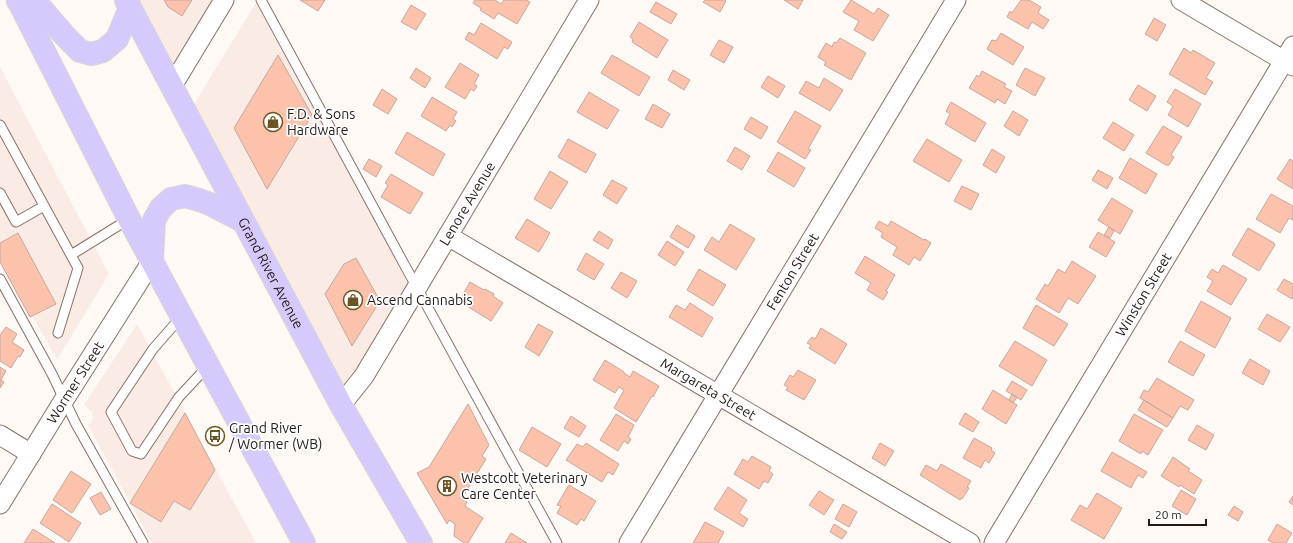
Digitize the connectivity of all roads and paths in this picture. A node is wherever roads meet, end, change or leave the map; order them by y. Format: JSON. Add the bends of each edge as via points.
{"nodes":[{"id":1,"x":18,"y":0,"type":"edge"},
{"id":2,"x":224,"y":0,"type":"edge"},
{"id":3,"x":261,"y":0,"type":"edge"},
{"id":4,"x":589,"y":0,"type":"edge"},
{"id":5,"x":956,"y":0,"type":"edge"},
{"id":6,"x":1181,"y":0,"type":"edge"},
{"id":7,"x":128,"y":4,"type":"edge"},
{"id":8,"x":1290,"y":57,"type":"edge"},
{"id":9,"x":172,"y":86,"type":"junction"},
{"id":10,"x":0,"y":125,"type":"edge"},
{"id":11,"x":0,"y":193,"type":"edge"},
{"id":12,"x":44,"y":206,"type":"junction"},
{"id":13,"x":129,"y":219,"type":"junction"},
{"id":14,"x":242,"y":221,"type":"junction"},
{"id":15,"x":448,"y":236,"type":"junction"},
{"id":16,"x":71,"y":255,"type":"junction"},
{"id":17,"x":152,"y":261,"type":"junction"},
{"id":18,"x":0,"y":279,"type":"edge"},
{"id":19,"x":417,"y":288,"type":"junction"},
{"id":20,"x":182,"y":316,"type":"junction"},
{"id":21,"x":58,"y":333,"type":"dead end"},
{"id":22,"x":208,"y":366,"type":"junction"},
{"id":23,"x":718,"y":395,"type":"junction"},
{"id":24,"x":64,"y":400,"type":"junction"},
{"id":25,"x":341,"y":405,"type":"junction"},
{"id":26,"x":0,"y":435,"type":"edge"},
{"id":27,"x":30,"y":454,"type":"junction"},
{"id":28,"x":0,"y":504,"type":"edge"},
{"id":29,"x":143,"y":543,"type":"edge"},
{"id":30,"x":304,"y":543,"type":"edge"},
{"id":31,"x":421,"y":543,"type":"edge"},
{"id":32,"x":557,"y":543,"type":"edge"},
{"id":33,"x":629,"y":543,"type":"edge"},
{"id":34,"x":970,"y":543,"type":"edge"},
{"id":35,"x":994,"y":543,"type":"edge"}],
"edges":[{"from":1,"to":7,"type":"main road","via":[[41,8],[80,51],[91,54],[103,51],[117,39]]},
{"from":1,"to":13,"type":"main road"},
{"from":2,"to":9,"type":"street"},
{"from":3,"to":19,"type":"lane"},
{"from":4,"to":15,"type":"street","name":"Lenore Avenue"},
{"from":5,"to":23,"type":"street","name":"Fenton Street"},
{"from":6,"to":8,"type":"street"},
{"from":7,"to":9,"type":"main road","name":"Grand River Avenue"},
{"from":8,"to":35,"type":"street","name":"Winston Street"},
{"from":9,"to":14,"type":"main road","name":"Grand River Avenue"},
{"from":10,"to":12,"type":"lane"},
{"from":11,"to":12,"type":"lane","via":[[16,222]]},
{"from":12,"to":16,"type":"lane"},
{"from":13,"to":16,"type":"lane"},
{"from":13,"to":17,"type":"main road"},
{"from":14,"to":17,"type":"main road","via":[[199,200],[185,196],[171,199],[161,208],[154,220]]},
{"from":14,"to":25,"type":"main road","name":"Grand River Avenue"},
{"from":15,"to":19,"type":"street","name":"Lenore Avenue"},
{"from":15,"to":23,"type":"street","name":"Margareta Street"},
{"from":16,"to":21,"type":"lane","via":[[78,268]]},
{"from":17,"to":20,"type":"main road"},
{"from":17,"to":24,"type":"street","name":"Wormer Street"},
{"from":18,"to":24,"type":"lane"},
{"from":19,"to":25,"type":"street","name":"Lenore Avenue","via":[[364,376]]},
{"from":19,"to":32,"type":"lane"},
{"from":20,"to":22,"type":"main road"},
{"from":20,"to":22,"type":"lane","via":[[153,349],[111,412],[132,451],[141,454],[179,397]]},
{"from":22,"to":30,"type":"main road"},
{"from":23,"to":33,"type":"street","name":"Fenton Street"},
{"from":23,"to":34,"type":"street","name":"Margareta Street"},
{"from":24,"to":27,"type":"street","name":"Wormer Street"},
{"from":24,"to":29,"type":"lane"},
{"from":25,"to":31,"type":"main road","name":"Grand River Avenue"},
{"from":26,"to":27,"type":"street"},
{"from":27,"to":28,"type":"street","name":"Wormer Street"}]}
